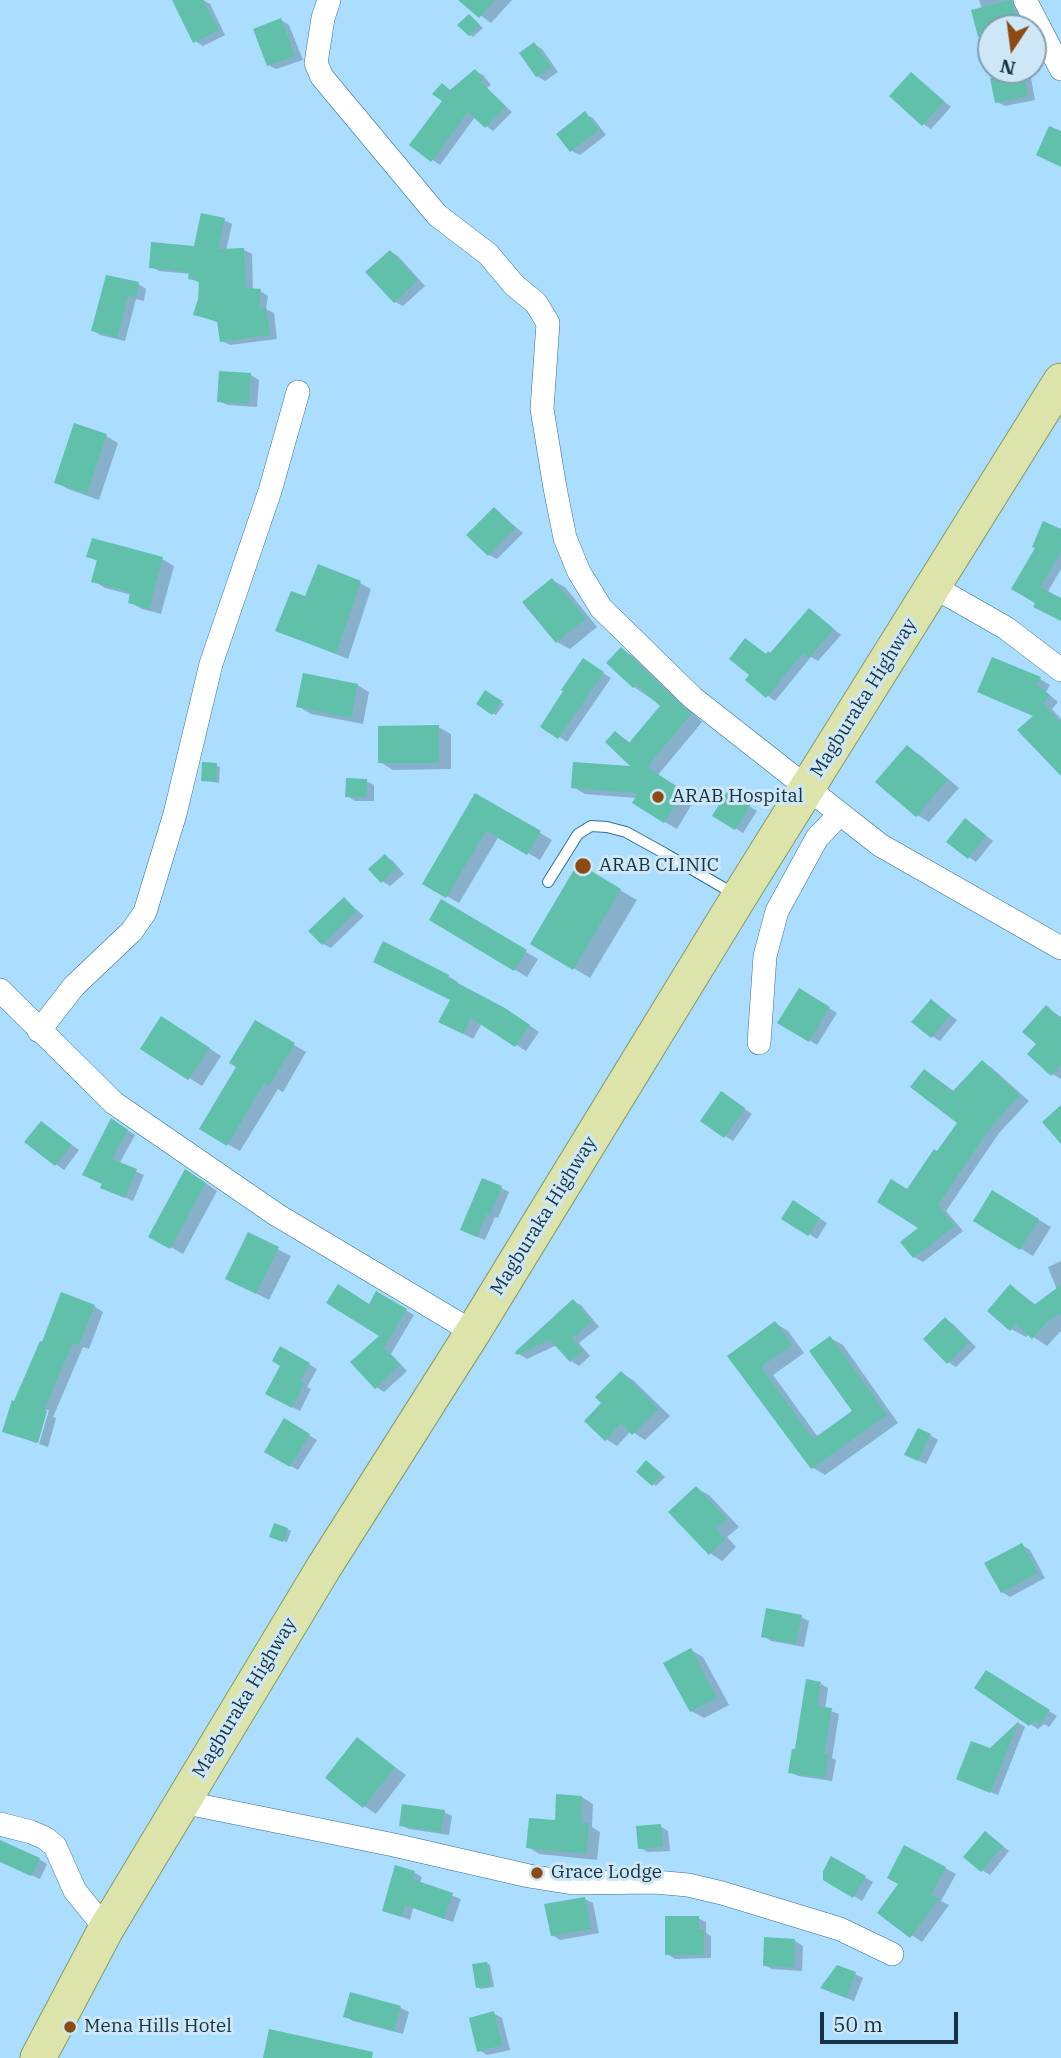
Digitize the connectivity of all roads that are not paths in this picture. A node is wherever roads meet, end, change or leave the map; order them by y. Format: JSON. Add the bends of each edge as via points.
{"nodes":[{"id":1,"x":329,"y":0,"type":"edge"},
{"id":2,"x":1025,"y":0,"type":"edge"},
{"id":3,"x":1061,"y":69,"type":"edge"},
{"id":4,"x":1061,"y":381,"type":"edge"},
{"id":5,"x":299,"y":392,"type":"dead end"},
{"id":6,"x":934,"y":587,"type":"junction"},
{"id":7,"x":1061,"y":670,"type":"edge"},
{"id":8,"x":806,"y":789,"type":"junction"},
{"id":9,"x":839,"y":815,"type":"junction"},
{"id":10,"x":548,"y":881,"type":"dead end"},
{"id":11,"x":739,"y":897,"type":"junction"},
{"id":12,"x":1061,"y":948,"type":"edge"},
{"id":13,"x":0,"y":990,"type":"edge"},
{"id":14,"x":39,"y":1031,"type":"junction"},
{"id":15,"x":759,"y":1043,"type":"dead end"},
{"id":16,"x":473,"y":1332,"type":"junction"},
{"id":17,"x":182,"y":1802,"type":"junction"},
{"id":18,"x":0,"y":1824,"type":"edge"},
{"id":19,"x":106,"y":1929,"type":"junction"},
{"id":20,"x":892,"y":1954,"type":"dead end"},
{"id":21,"x":38,"y":2058,"type":"edge"}],
"edges":[{"from":1,"to":8,"type":"street","via":[[316,63],[322,77],[437,215],[488,254],[536,303],[548,323],[542,409],[565,538],[579,572],[601,608],[693,698]]},
{"from":2,"to":3,"type":"street"},
{"from":4,"to":6,"type":"main road","name":"Magburaka Highway"},
{"from":5,"to":14,"type":"street","via":[[211,664],[175,814],[145,912],[132,931],[74,986]]},
{"from":6,"to":7,"type":"street","via":[[1006,628]]},
{"from":6,"to":8,"type":"main road","name":"Magburaka Highway"},
{"from":8,"to":9,"type":"street"},
{"from":8,"to":11,"type":"main road","name":"Magburaka Highway"},
{"from":9,"to":12,"type":"street","via":[[880,845]]},
{"from":9,"to":15,"type":"street","via":[[817,838],[777,911],[765,956]]},
{"from":10,"to":11,"type":"lane","via":[[578,834],[591,826],[607,827],[626,832]]},
{"from":11,"to":16,"type":"main road","name":"Magburaka Highway"},
{"from":13,"to":14,"type":"street"},
{"from":14,"to":16,"type":"street","via":[[114,1103],[277,1214]]},
{"from":16,"to":17,"type":"main road","name":"Magburaka Highway"},
{"from":17,"to":19,"type":"main road","name":"Magburaka Highway"},
{"from":17,"to":20,"type":"street","via":[[529,1876],[573,1883],[688,1885],[840,1928]]},
{"from":18,"to":19,"type":"street","via":[[45,1838],[55,1846],[75,1891]]},
{"from":19,"to":21,"type":"main road","name":"Magburaka Highway"}]}
